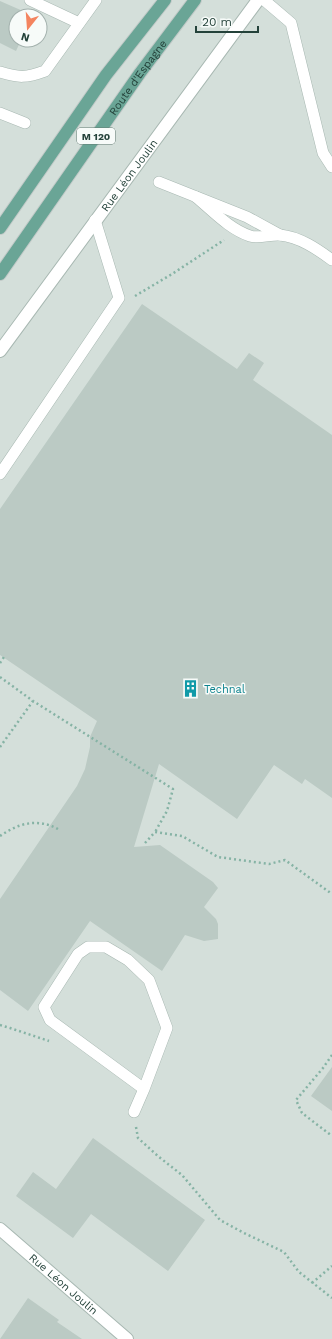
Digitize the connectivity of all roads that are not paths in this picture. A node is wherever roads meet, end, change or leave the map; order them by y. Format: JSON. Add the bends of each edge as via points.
{"nodes":[{"id":1,"x":30,"y":0,"type":"edge"},
{"id":2,"x":96,"y":0,"type":"edge"},
{"id":3,"x":164,"y":0,"type":"edge"},
{"id":4,"x":195,"y":0,"type":"edge"},
{"id":5,"x":258,"y":0,"type":"edge"},
{"id":6,"x":264,"y":0,"type":"edge"},
{"id":7,"x":79,"y":22,"type":"junction"},
{"id":8,"x":0,"y":72,"type":"edge"},
{"id":9,"x":0,"y":113,"type":"edge"},
{"id":10,"x":25,"y":123,"type":"dead end"},
{"id":11,"x":332,"y":167,"type":"edge"},
{"id":12,"x":159,"y":182,"type":"dead end"},
{"id":13,"x":196,"y":197,"type":"junction"},
{"id":14,"x":95,"y":220,"type":"junction"},
{"id":15,"x":0,"y":228,"type":"edge"},
{"id":16,"x":280,"y":235,"type":"junction"},
{"id":17,"x":332,"y":260,"type":"edge"},
{"id":18,"x":0,"y":274,"type":"edge"},
{"id":19,"x":0,"y":352,"type":"edge"},
{"id":20,"x":0,"y":474,"type":"edge"},
{"id":21,"x":144,"y":1089,"type":"junction"},
{"id":22,"x":134,"y":1112,"type":"road end"},
{"id":23,"x":0,"y":1229,"type":"edge"},
{"id":24,"x":126,"y":1339,"type":"edge"}],
"edges":[{"from":1,"to":7,"type":"lane"},
{"from":2,"to":7,"type":"lane"},
{"from":3,"to":15,"type":"main road","number":"M 120","via":[[106,75]]},
{"from":4,"to":18,"type":"main road","name":"Route d'Espagne","number":"M 120","via":[[140,73]]},
{"from":5,"to":14,"type":"street","name":"Rue Léon Joulin"},
{"from":6,"to":11,"type":"lane","via":[[291,23],[323,153]]},
{"from":7,"to":8,"type":"lane","via":[[45,71],[33,76],[19,77]]},
{"from":9,"to":10,"type":"lane"},
{"from":12,"to":13,"type":"lane"},
{"from":13,"to":16,"type":"lane"},
{"from":13,"to":16,"type":"lane","via":[[238,231],[252,237]]},
{"from":14,"to":19,"type":"street","name":"Rue Léon Joulin"},
{"from":14,"to":20,"type":"lane","via":[[119,298]]},
{"from":16,"to":17,"type":"lane","via":[[298,239]]},
{"from":21,"to":21,"type":"lane","via":[[167,1028],[149,980],[128,960],[106,947],[88,947],[78,954],[44,1007],[50,1020]]},
{"from":21,"to":22,"type":"lane"},
{"from":23,"to":24,"type":"street","name":"Rue Léon Joulin"}]}
